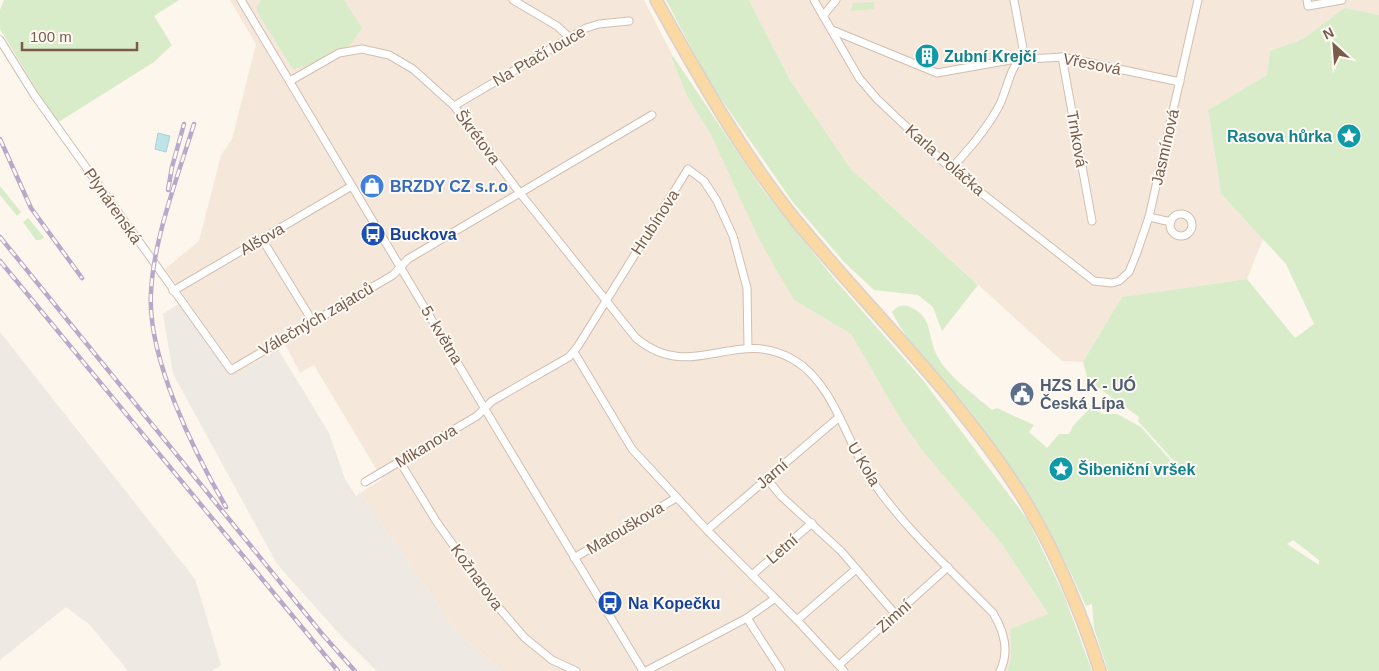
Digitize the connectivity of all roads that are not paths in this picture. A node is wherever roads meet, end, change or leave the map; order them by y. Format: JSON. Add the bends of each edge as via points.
{"nodes":[{"id":1,"x":512,"y":0,"type":"edge"},
{"id":2,"x":656,"y":0,"type":"edge"},
{"id":3,"x":814,"y":0,"type":"edge"},
{"id":4,"x":836,"y":0,"type":"edge"},
{"id":5,"x":1014,"y":0,"type":"edge"},
{"id":6,"x":1198,"y":0,"type":"edge"},
{"id":7,"x":1342,"y":0,"type":"edge"},
{"id":8,"x":244,"y":1,"type":"edge"},
{"id":9,"x":1307,"y":3,"type":"edge"},
{"id":10,"x":824,"y":16,"type":"junction"},
{"id":11,"x":629,"y":21,"type":"dead end"},
{"id":12,"x":832,"y":30,"type":"junction"},
{"id":13,"x":570,"y":38,"type":"junction"},
{"id":14,"x":0,"y":40,"type":"edge"},
{"id":15,"x":1062,"y":57,"type":"junction"},
{"id":16,"x":1019,"y":59,"type":"junction"},
{"id":17,"x":290,"y":80,"type":"junction"},
{"id":18,"x":1180,"y":82,"type":"junction"},
{"id":19,"x":454,"y":106,"type":"junction"},
{"id":20,"x":652,"y":115,"type":"dead end"},
{"id":21,"x":951,"y":169,"type":"junction"},
{"id":22,"x":350,"y":187,"type":"junction"},
{"id":23,"x":520,"y":193,"type":"junction"},
{"id":24,"x":1149,"y":217,"type":"junction"},
{"id":25,"x":1092,"y":220,"type":"dead end"},
{"id":26,"x":1171,"y":222,"type":"dead end"},
{"id":27,"x":262,"y":239,"type":"junction"},
{"id":28,"x":402,"y":267,"type":"junction"},
{"id":29,"x":1112,"y":283,"type":"joint"},
{"id":30,"x":173,"y":291,"type":"junction"},
{"id":31,"x":606,"y":299,"type":"junction"},
{"id":32,"x":313,"y":322,"type":"junction"},
{"id":33,"x":748,"y":348,"type":"junction"},
{"id":34,"x":574,"y":352,"type":"junction"},
{"id":35,"x":665,"y":356,"type":"joint"},
{"id":36,"x":231,"y":370,"type":"joint"},
{"id":37,"x":485,"y":408,"type":"junction"},
{"id":38,"x":838,"y":418,"type":"junction"},
{"id":39,"x":400,"y":462,"type":"junction"},
{"id":40,"x":767,"y":479,"type":"junction"},
{"id":41,"x":366,"y":482,"type":"dead end"},
{"id":42,"x":676,"y":498,"type":"junction"},
{"id":43,"x":812,"y":523,"type":"junction"},
{"id":44,"x":707,"y":530,"type":"junction"},
{"id":45,"x":574,"y":558,"type":"junction"},
{"id":46,"x":948,"y":567,"type":"junction"},
{"id":47,"x":855,"y":570,"type":"junction"},
{"id":48,"x":752,"y":575,"type":"junction"},
{"id":49,"x":774,"y":599,"type":"junction"},
{"id":50,"x":896,"y":614,"type":"junction"},
{"id":51,"x":748,"y":618,"type":"junction"},
{"id":52,"x":797,"y":620,"type":"junction"},
{"id":53,"x":842,"y":668,"type":"edge"},
{"id":54,"x":576,"y":671,"type":"edge"},
{"id":55,"x":644,"y":671,"type":"edge"},
{"id":56,"x":781,"y":671,"type":"edge"},
{"id":57,"x":1000,"y":671,"type":"edge"},
{"id":58,"x":1100,"y":671,"type":"edge"}],
"edges":[{"from":1,"to":13,"type":"street","via":[[557,26]]},
{"from":2,"to":58,"type":"main road","via":[[705,88],[768,183],[948,397],[1019,492],[1062,572]]},
{"from":3,"to":10,"type":"street","name":"Karla Poláčka"},
{"from":4,"to":10,"type":"street"},
{"from":5,"to":16,"type":"street","via":[[1024,54]]},
{"from":6,"to":18,"type":"street","name":"Jasmínová"},
{"from":7,"to":9,"type":"street"},
{"from":8,"to":17,"type":"street","name":"5. května"},
{"from":10,"to":12,"type":"street","name":"Karla Poláčka"},
{"from":11,"to":13,"type":"street","name":"Na Ptačí louce","via":[[599,24]]},
{"from":12,"to":16,"type":"street","name":"Vřesová","via":[[937,73]]},
{"from":12,"to":21,"type":"street","name":"Karla Poláčka","via":[[859,78]]},
{"from":13,"to":19,"type":"street","name":"Na Ptačí louce"},
{"from":14,"to":30,"type":"street","name":"Plynárenská","via":[[35,96]]},
{"from":15,"to":16,"type":"street","name":"Vřesová"},
{"from":15,"to":18,"type":"street","name":"Vřesová"},
{"from":15,"to":25,"type":"street","name":"Trnková"},
{"from":16,"to":21,"type":"street","via":[[1014,64],[992,119]]},
{"from":17,"to":19,"type":"street","name":"Škrétova","via":[[339,53],[362,49],[389,55],[414,69]]},
{"from":17,"to":22,"type":"street","name":"5. května"},
{"from":18,"to":24,"type":"street","name":"Jasmínová"},
{"from":19,"to":23,"type":"street","name":"Škrétova"},
{"from":20,"to":23,"type":"street"},
{"from":21,"to":29,"type":"street","name":"Karla Poláčka","via":[[1094,281]]},
{"from":22,"to":27,"type":"street","name":"Alšova"},
{"from":22,"to":28,"type":"street","name":"5. května"},
{"from":23,"to":28,"type":"street","via":[[408,259]]},
{"from":23,"to":31,"type":"street","name":"Škrétova"},
{"from":24,"to":26,"type":"street"},
{"from":24,"to":29,"type":"street","name":"Jasmínová","via":[[1129,272]]},
{"from":27,"to":30,"type":"street","name":"Alšova"},
{"from":27,"to":32,"type":"street"},
{"from":28,"to":32,"type":"street","name":"Válečných zajatců"},
{"from":28,"to":37,"type":"street","name":"5. května"},
{"from":30,"to":36,"type":"street","name":"Plynárenská"},
{"from":31,"to":33,"type":"street","name":"Hrubínova","via":[[688,169],[704,181],[733,236],[747,288]]},
{"from":31,"to":34,"type":"street","name":"Hrubínova"},
{"from":31,"to":35,"type":"street","name":"Škrétova","via":[[636,338]]},
{"from":32,"to":36,"type":"street","name":"Válečných zajatců"},
{"from":33,"to":35,"type":"street","name":"U Kola","via":[[687,358]]},
{"from":33,"to":38,"type":"street","name":"U Kola","via":[[779,353],[806,369],[831,400]]},
{"from":34,"to":37,"type":"street","name":"Hrubínova"},
{"from":34,"to":42,"type":"street","via":[[632,449]]},
{"from":37,"to":39,"type":"street","name":"Mikanova"},
{"from":37,"to":45,"type":"street","name":"5. května"},
{"from":38,"to":40,"type":"street","name":"Jarní"},
{"from":38,"to":46,"type":"street","name":"U Kola","via":[[870,478],[891,506]]},
{"from":39,"to":41,"type":"street","name":"Mikanova"},
{"from":39,"to":54,"type":"street","name":"Kožnarova","via":[[436,521],[493,601],[525,638],[552,660]]},
{"from":40,"to":43,"type":"street"},
{"from":40,"to":44,"type":"street","name":"Jarní"},
{"from":42,"to":44,"type":"street"},
{"from":42,"to":45,"type":"street","name":"Matouškova"},
{"from":43,"to":47,"type":"street"},
{"from":43,"to":48,"type":"street","name":"Letní"},
{"from":44,"to":48,"type":"street"},
{"from":45,"to":55,"type":"street","name":"5. května"},
{"from":46,"to":50,"type":"street","name":"Zimní"},
{"from":46,"to":57,"type":"street","name":"U Kola","via":[[993,613],[1000,626],[1005,654]]},
{"from":47,"to":50,"type":"street"},
{"from":47,"to":52,"type":"street"},
{"from":48,"to":49,"type":"street"},
{"from":49,"to":51,"type":"street"},
{"from":49,"to":52,"type":"street"},
{"from":50,"to":53,"type":"street","name":"Zimní"},
{"from":51,"to":55,"type":"street"},
{"from":51,"to":56,"type":"street"},
{"from":52,"to":53,"type":"street"}]}
